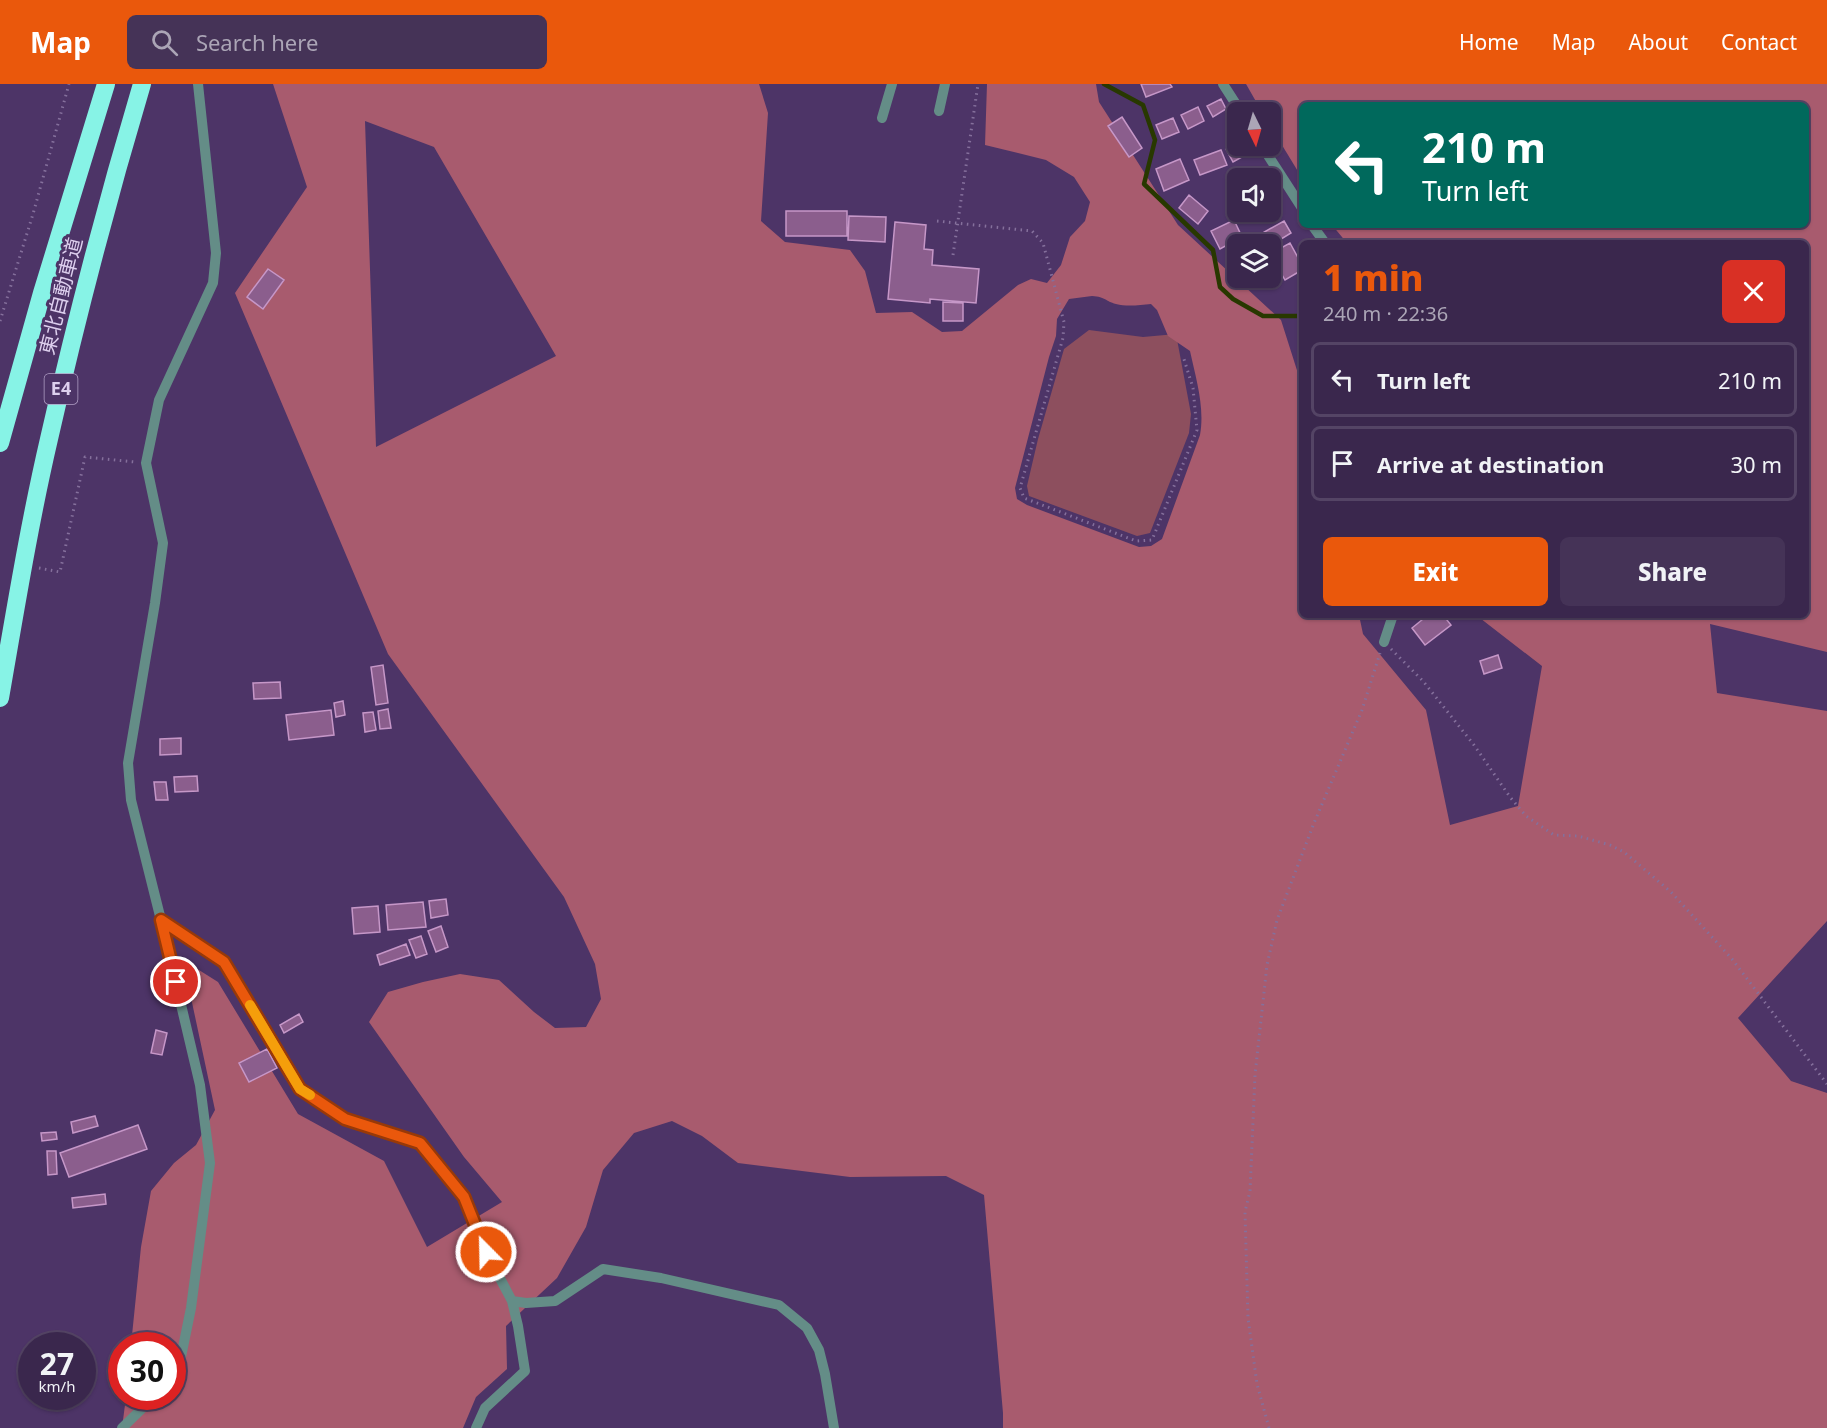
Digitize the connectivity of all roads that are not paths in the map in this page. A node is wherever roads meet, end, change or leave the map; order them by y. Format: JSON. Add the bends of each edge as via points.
{"nodes":[{"id":1,"x":106,"y":84,"type":"edge"},
{"id":2,"x":142,"y":84,"type":"edge"},
{"id":3,"x":198,"y":84,"type":"edge"},
{"id":4,"x":892,"y":84,"type":"edge"},
{"id":5,"x":945,"y":84,"type":"edge"},
{"id":6,"x":1223,"y":84,"type":"edge"},
{"id":7,"x":1235,"y":102,"type":"edge"},
{"id":8,"x":939,"y":111,"type":"dead end"},
{"id":9,"x":882,"y":118,"type":"dead end"},
{"id":10,"x":1268,"y":156,"type":"edge"},
{"id":11,"x":1299,"y":203,"type":"edge"},
{"id":12,"x":0,"y":443,"type":"edge"},
{"id":13,"x":1393,"y":618,"type":"edge"},
{"id":14,"x":1384,"y":642,"type":"road end"},
{"id":15,"x":0,"y":698,"type":"edge"},
{"id":16,"x":161,"y":920,"type":"junction"},
{"id":17,"x":512,"y":1302,"type":"junction"},
{"id":18,"x":186,"y":1332,"type":"edge"},
{"id":19,"x":141,"y":1410,"type":"edge"},
{"id":20,"x":122,"y":1428,"type":"edge"},
{"id":21,"x":476,"y":1428,"type":"edge"},
{"id":22,"x":834,"y":1428,"type":"edge"}],
"edges":[{"from":1,"to":12,"type":"highway","name":"東北自動車道","number":"E4"},
{"from":2,"to":15,"type":"highway","name":"東北自動車道","number":"E4","via":[[48,441]]},
{"from":3,"to":16,"type":"street","via":[[216,253],[213,283],[159,400],[146,463],[163,543],[128,763],[131,801]]},
{"from":4,"to":9,"type":"street"},
{"from":5,"to":8,"type":"street"},
{"from":6,"to":7,"type":"street"},
{"from":10,"to":11,"type":"street"},
{"from":13,"to":14,"type":"street"},
{"from":16,"to":17,"type":"street","via":[[224,962],[300,1089],[345,1119],[420,1143],[464,1197]]},
{"from":16,"to":18,"type":"street","via":[[200,1085],[210,1163]]},
{"from":17,"to":21,"type":"street","via":[[525,1371],[485,1408]]},
{"from":17,"to":22,"type":"street","via":[[555,1301],[603,1269],[779,1305],[807,1328],[819,1350]]},
{"from":19,"to":20,"type":"street"}]}
